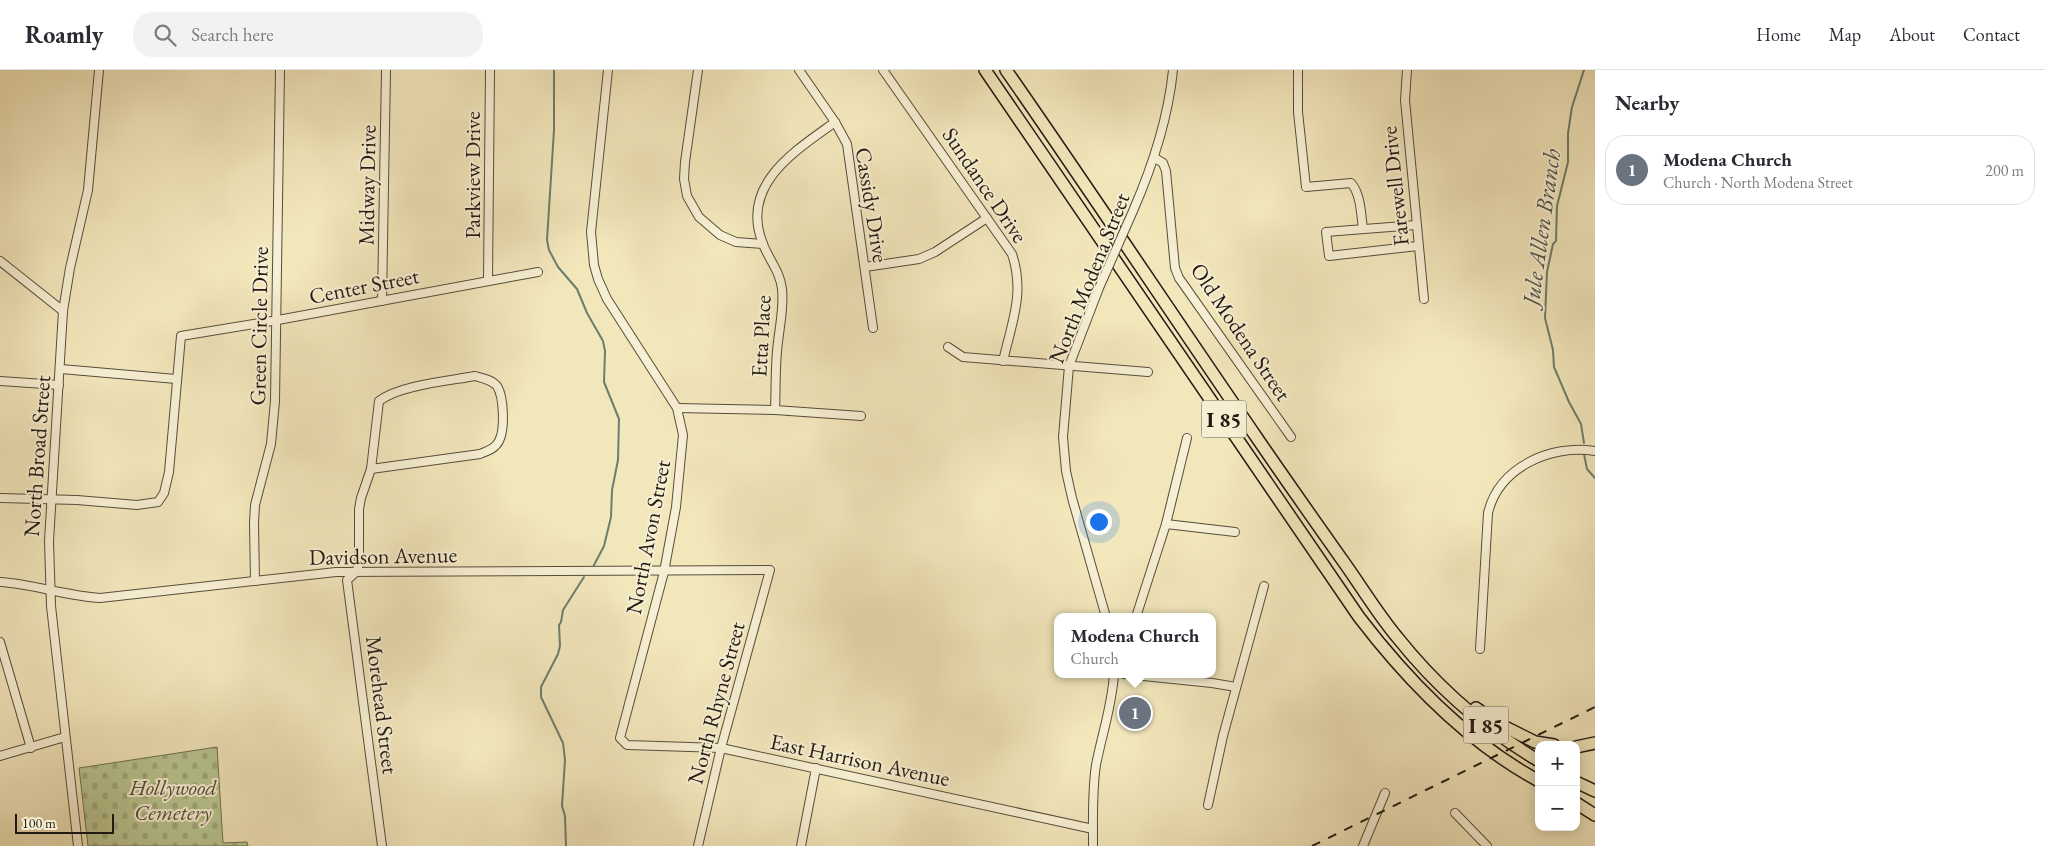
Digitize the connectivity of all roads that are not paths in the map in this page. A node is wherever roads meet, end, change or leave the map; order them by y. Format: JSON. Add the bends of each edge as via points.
{"nodes":[{"id":1,"x":99,"y":70,"type":"edge"},
{"id":2,"x":280,"y":70,"type":"edge"},
{"id":3,"x":386,"y":70,"type":"edge"},
{"id":4,"x":490,"y":70,"type":"edge"},
{"id":5,"x":608,"y":70,"type":"edge"},
{"id":6,"x":698,"y":70,"type":"edge"},
{"id":7,"x":799,"y":70,"type":"edge"},
{"id":8,"x":883,"y":70,"type":"edge"},
{"id":9,"x":985,"y":70,"type":"edge"},
{"id":10,"x":1006,"y":70,"type":"edge"},
{"id":11,"x":1173,"y":70,"type":"edge"},
{"id":12,"x":1298,"y":70,"type":"edge"},
{"id":13,"x":1407,"y":70,"type":"edge"},
{"id":14,"x":835,"y":122,"type":"junction"},
{"id":15,"x":1155,"y":158,"type":"junction"},
{"id":16,"x":987,"y":218,"type":"junction"},
{"id":17,"x":1416,"y":225,"type":"junction"},
{"id":18,"x":1363,"y":229,"type":"junction"},
{"id":19,"x":763,"y":244,"type":"junction"},
{"id":20,"x":1418,"y":246,"type":"junction"},
{"id":21,"x":0,"y":261,"type":"edge"},
{"id":22,"x":865,"y":268,"type":"junction"},
{"id":23,"x":538,"y":272,"type":"dead end"},
{"id":24,"x":488,"y":280,"type":"junction"},
{"id":25,"x":1424,"y":299,"type":"dead end"},
{"id":26,"x":382,"y":301,"type":"junction"},
{"id":27,"x":63,"y":311,"type":"junction"},
{"id":28,"x":278,"y":320,"type":"junction"},
{"id":29,"x":873,"y":328,"type":"dead end"},
{"id":30,"x":948,"y":347,"type":"dead end"},
{"id":31,"x":1004,"y":361,"type":"junction"},
{"id":32,"x":1069,"y":366,"type":"junction"},
{"id":33,"x":61,"y":369,"type":"junction"},
{"id":34,"x":1148,"y":372,"type":"dead end"},
{"id":35,"x":176,"y":378,"type":"junction"},
{"id":36,"x":0,"y":381,"type":"edge"},
{"id":37,"x":59,"y":385,"type":"junction"},
{"id":38,"x":677,"y":408,"type":"junction"},
{"id":39,"x":775,"y":410,"type":"junction"},
{"id":40,"x":861,"y":416,"type":"dead end"},
{"id":41,"x":1292,"y":437,"type":"dead end"},
{"id":42,"x":1187,"y":438,"type":"dead end"},
{"id":43,"x":1595,"y":450,"type":"edge"},
{"id":44,"x":371,"y":469,"type":"junction"},
{"id":45,"x":0,"y":498,"type":"edge"},
{"id":46,"x":50,"y":500,"type":"junction"},
{"id":47,"x":1166,"y":524,"type":"junction"},
{"id":48,"x":1235,"y":532,"type":"dead end"},
{"id":49,"x":770,"y":570,"type":"joint"},
{"id":50,"x":356,"y":572,"type":"junction"},
{"id":51,"x":664,"y":572,"type":"junction"},
{"id":52,"x":255,"y":581,"type":"junction"},
{"id":53,"x":0,"y":582,"type":"edge"},
{"id":54,"x":1264,"y":586,"type":"dead end"},
{"id":55,"x":50,"y":589,"type":"junction"},
{"id":56,"x":1105,"y":613,"type":"edge"},
{"id":57,"x":1137,"y":613,"type":"edge"},
{"id":58,"x":0,"y":642,"type":"edge"},
{"id":59,"x":1480,"y":649,"type":"dead end"},
{"id":60,"x":1114,"y":678,"type":"edge"},
{"id":61,"x":1163,"y":678,"type":"edge"},
{"id":62,"x":1438,"y":682,"type":"junction"},
{"id":63,"x":1236,"y":688,"type":"junction"},
{"id":64,"x":65,"y":737,"type":"junction"},
{"id":65,"x":620,"y":738,"type":"joint"},
{"id":66,"x":1535,"y":742,"type":"edge"},
{"id":67,"x":1595,"y":744,"type":"edge"},
{"id":68,"x":1580,"y":746,"type":"edge"},
{"id":69,"x":31,"y":748,"type":"junction"},
{"id":70,"x":721,"y":748,"type":"junction"},
{"id":71,"x":0,"y":756,"type":"edge"},
{"id":72,"x":1535,"y":758,"type":"edge"},
{"id":73,"x":816,"y":768,"type":"junction"},
{"id":74,"x":1535,"y":778,"type":"edge"},
{"id":75,"x":1580,"y":784,"type":"edge"},
{"id":76,"x":1595,"y":791,"type":"edge"},
{"id":77,"x":1385,"y":793,"type":"dead end"},
{"id":78,"x":1580,"y":803,"type":"edge"},
{"id":79,"x":1208,"y":805,"type":"dead end"},
{"id":80,"x":1580,"y":805,"type":"edge"},
{"id":81,"x":1595,"y":809,"type":"edge"},
{"id":82,"x":1456,"y":813,"type":"dead end"},
{"id":83,"x":1595,"y":815,"type":"edge"},
{"id":84,"x":1093,"y":829,"type":"junction"},
{"id":85,"x":78,"y":846,"type":"edge"},
{"id":86,"x":382,"y":846,"type":"edge"},
{"id":87,"x":698,"y":846,"type":"edge"},
{"id":88,"x":801,"y":846,"type":"edge"},
{"id":89,"x":1094,"y":846,"type":"edge"},
{"id":90,"x":1364,"y":846,"type":"edge"},
{"id":91,"x":1487,"y":846,"type":"edge"}],
"edges":[{"from":1,"to":27,"type":"street","name":"North Broad Street","via":[[88,190]]},
{"from":2,"to":28,"type":"street","name":"Green Circle Drive"},
{"from":3,"to":26,"type":"street","name":"Midway Drive"},
{"from":4,"to":24,"type":"street","name":"Parkview Drive"},
{"from":5,"to":38,"type":"street","name":"North Avon Street","via":[[591,232],[596,272],[607,299]]},
{"from":6,"to":19,"type":"street","via":[[685,162],[688,196],[699,217],[720,235],[736,242]]},
{"from":7,"to":14,"type":"street","name":"Cassidy Drive"},
{"from":8,"to":16,"type":"street","name":"Sundance Drive"},
{"from":9,"to":74,"type":"highway","number":"I 85","via":[[1382,647],[1431,700],[1486,747]]},
{"from":10,"to":62,"type":"highway","number":"I 85","via":[[1297,497],[1395,634]]},
{"from":11,"to":15,"type":"street","name":"North Modena Street","via":[[1166,121]]},
{"from":12,"to":18,"type":"street","via":[[1297,94],[1306,187],[1351,183],[1358,199]]},
{"from":13,"to":17,"type":"street","name":"Farewell Drive","via":[[1404,100]]},
{"from":14,"to":19,"type":"street","name":"Etta Place","via":[[799,148],[775,169],[767,181],[759,200],[757,221]]},
{"from":14,"to":22,"type":"street","name":"Cassidy Drive","via":[[847,144]]},
{"from":15,"to":32,"type":"street","name":"North Modena Street","bridge":true},
{"from":15,"to":41,"type":"street","name":"Old Modena Street","via":[[1164,163],[1166,171],[1175,268],[1179,278]]},
{"from":16,"to":22,"type":"street","via":[[920,259]]},
{"from":16,"to":31,"type":"street","name":"Sundance Drive","via":[[1012,254],[1018,270],[1019,287]]},
{"from":17,"to":18,"type":"street"},
{"from":17,"to":20,"type":"street","name":"Farewell Drive"},
{"from":18,"to":20,"type":"street","via":[[1326,232],[1329,256]]},
{"from":19,"to":39,"type":"street","name":"Etta Place","via":[[778,270],[782,288]]},
{"from":20,"to":25,"type":"street","name":"Farewell Drive"},
{"from":21,"to":27,"type":"street"},
{"from":22,"to":29,"type":"street","name":"Cassidy Drive"},
{"from":23,"to":24,"type":"street","name":"Center Street"},
{"from":24,"to":26,"type":"street","name":"Center Street"},
{"from":26,"to":28,"type":"street","name":"Center Street"},
{"from":27,"to":33,"type":"street","name":"North Broad Street"},
{"from":28,"to":35,"type":"street","name":"Center Street","via":[[181,336]]},
{"from":28,"to":52,"type":"street","name":"Green Circle Drive","via":[[274,430],[259,486],[254,523]]},
{"from":30,"to":31,"type":"street","via":[[963,357]]},
{"from":31,"to":32,"type":"street"},
{"from":32,"to":34,"type":"street"},
{"from":32,"to":56,"type":"street","name":"North Modena Street","via":[[1063,438],[1066,471]]},
{"from":33,"to":35,"type":"street"},
{"from":33,"to":37,"type":"street","name":"North Broad Street"},
{"from":35,"to":46,"type":"street","via":[[169,472],[164,493],[158,502],[137,505]]},
{"from":36,"to":37,"type":"street"},
{"from":37,"to":46,"type":"street","name":"North Broad Street"},
{"from":38,"to":39,"type":"street"},
{"from":38,"to":51,"type":"street","name":"North Avon Street","via":[[682,423],[683,447]]},
{"from":39,"to":40,"type":"street"},
{"from":42,"to":47,"type":"street"},
{"from":43,"to":59,"type":"street","via":[[1581,448],[1546,454],[1516,470],[1491,499]]},
{"from":44,"to":44,"type":"street","via":[[379,402],[387,395],[475,376],[497,386],[502,429],[499,442],[492,449],[480,454]]},
{"from":44,"to":50,"type":"street","via":[[359,509],[359,564]]},
{"from":45,"to":46,"type":"street"},
{"from":46,"to":55,"type":"street","name":"North Broad Street"},
{"from":47,"to":48,"type":"street"},
{"from":47,"to":57,"type":"street"},
{"from":49,"to":51,"type":"street","name":"Davidson Avenue"},
{"from":49,"to":70,"type":"street","name":"North Rhyne Street"},
{"from":50,"to":51,"type":"street","name":"Davidson Avenue"},
{"from":50,"to":52,"type":"street","name":"Davidson Avenue"},
{"from":50,"to":86,"type":"street","name":"Morehead Street","via":[[348,580]]},
{"from":51,"to":65,"type":"street","name":"North Avon Street"},
{"from":52,"to":55,"type":"street","name":"Davidson Avenue","via":[[100,598]]},
{"from":53,"to":55,"type":"street","name":"Davidson Avenue"},
{"from":54,"to":63,"type":"street"},
{"from":55,"to":64,"type":"street","name":"North Broad Street"},
{"from":58,"to":69,"type":"street"},
{"from":60,"to":84,"type":"street","via":[[1096,765]]},
{"from":61,"to":63,"type":"street"},
{"from":62,"to":66,"type":"highway","via":[[1499,724]]},
{"from":62,"to":72,"type":"highway","number":"I 85","via":[[1498,735]]},
{"from":63,"to":79,"type":"street"},
{"from":64,"to":69,"type":"street"},
{"from":64,"to":85,"type":"street","name":"North Broad Street"},
{"from":65,"to":70,"type":"street","name":"East Harrison Avenue","via":[[627,745]]},
{"from":67,"to":68,"type":"highway"},
{"from":69,"to":71,"type":"street"},
{"from":70,"to":73,"type":"street","name":"East Harrison Avenue"},
{"from":70,"to":87,"type":"street","name":"North Rhyne Street"},
{"from":73,"to":84,"type":"street","name":"East Harrison Avenue"},
{"from":73,"to":88,"type":"street"},
{"from":75,"to":76,"type":"highway"},
{"from":77,"to":90,"type":"street"},
{"from":78,"to":81,"type":"highway"},
{"from":80,"to":83,"type":"highway"},
{"from":82,"to":91,"type":"street"},
{"from":84,"to":89,"type":"street"}]}
